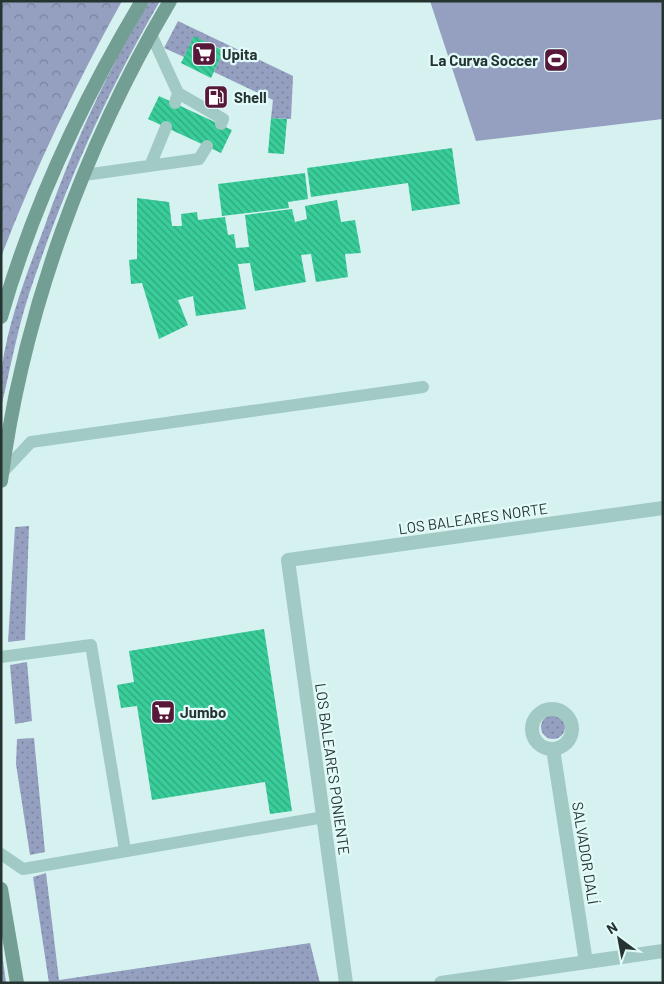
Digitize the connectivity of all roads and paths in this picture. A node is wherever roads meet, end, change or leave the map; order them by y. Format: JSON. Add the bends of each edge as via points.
{"nodes":[{"id":1,"x":142,"y":1,"type":"edge"},
{"id":2,"x":170,"y":1,"type":"edge"},
{"id":3,"x":151,"y":34,"type":"junction"},
{"id":4,"x":220,"y":124,"type":"dead end"},
{"id":5,"x":166,"y":127,"type":"dead end"},
{"id":6,"x":207,"y":146,"type":"dead end"},
{"id":7,"x":150,"y":166,"type":"junction"},
{"id":8,"x":84,"y":175,"type":"junction"},
{"id":9,"x":1,"y":317,"type":"edge"},
{"id":10,"x":422,"y":387,"type":"dead end"},
{"id":11,"x":2,"y":477,"type":"edge"},
{"id":12,"x":663,"y":508,"type":"edge"},
{"id":13,"x":288,"y":560,"type":"joint"},
{"id":14,"x":1,"y":657,"type":"edge"},
{"id":15,"x":554,"y":749,"type":"dead end"},
{"id":16,"x":324,"y":817,"type":"junction"},
{"id":17,"x":125,"y":850,"type":"junction"},
{"id":18,"x":1,"y":854,"type":"edge"},
{"id":19,"x":1,"y":889,"type":"edge"},
{"id":20,"x":663,"y":950,"type":"edge"},
{"id":21,"x":586,"y":962,"type":"junction"},
{"id":22,"x":17,"y":983,"type":"edge"},
{"id":23,"x":346,"y":983,"type":"edge"},
{"id":24,"x":441,"y":983,"type":"edge"}],
"edges":[{"from":1,"to":9,"type":"main road","via":[[113,49],[64,145],[24,245]]},
{"from":2,"to":3,"type":"main road"},
{"from":3,"to":4,"type":"lane","via":[[177,98],[223,119]]},
{"from":3,"to":8,"type":"main road"},
{"from":5,"to":7,"type":"lane"},
{"from":6,"to":7,"type":"lane","via":[[199,160]]},
{"from":7,"to":8,"type":"lane"},
{"from":8,"to":11,"type":"main road","via":[[56,250],[26,352]]},
{"from":10,"to":11,"type":"lane","via":[[31,442]]},
{"from":12,"to":13,"type":"street","name":"LOS BALEARES NORTE"},
{"from":13,"to":16,"type":"street","name":"LOS BALEARES PONIENTE"},
{"from":14,"to":17,"type":"lane","via":[[91,645]]},
{"from":15,"to":21,"type":"street","name":"SALVADOR DALÍ"},
{"from":16,"to":17,"type":"lane"},
{"from":16,"to":23,"type":"street","name":"LOS BALEARES PONIENTE"},
{"from":17,"to":18,"type":"lane","via":[[23,869]]},
{"from":19,"to":22,"type":"main road"},
{"from":20,"to":21,"type":"street"},
{"from":21,"to":24,"type":"street"}]}
